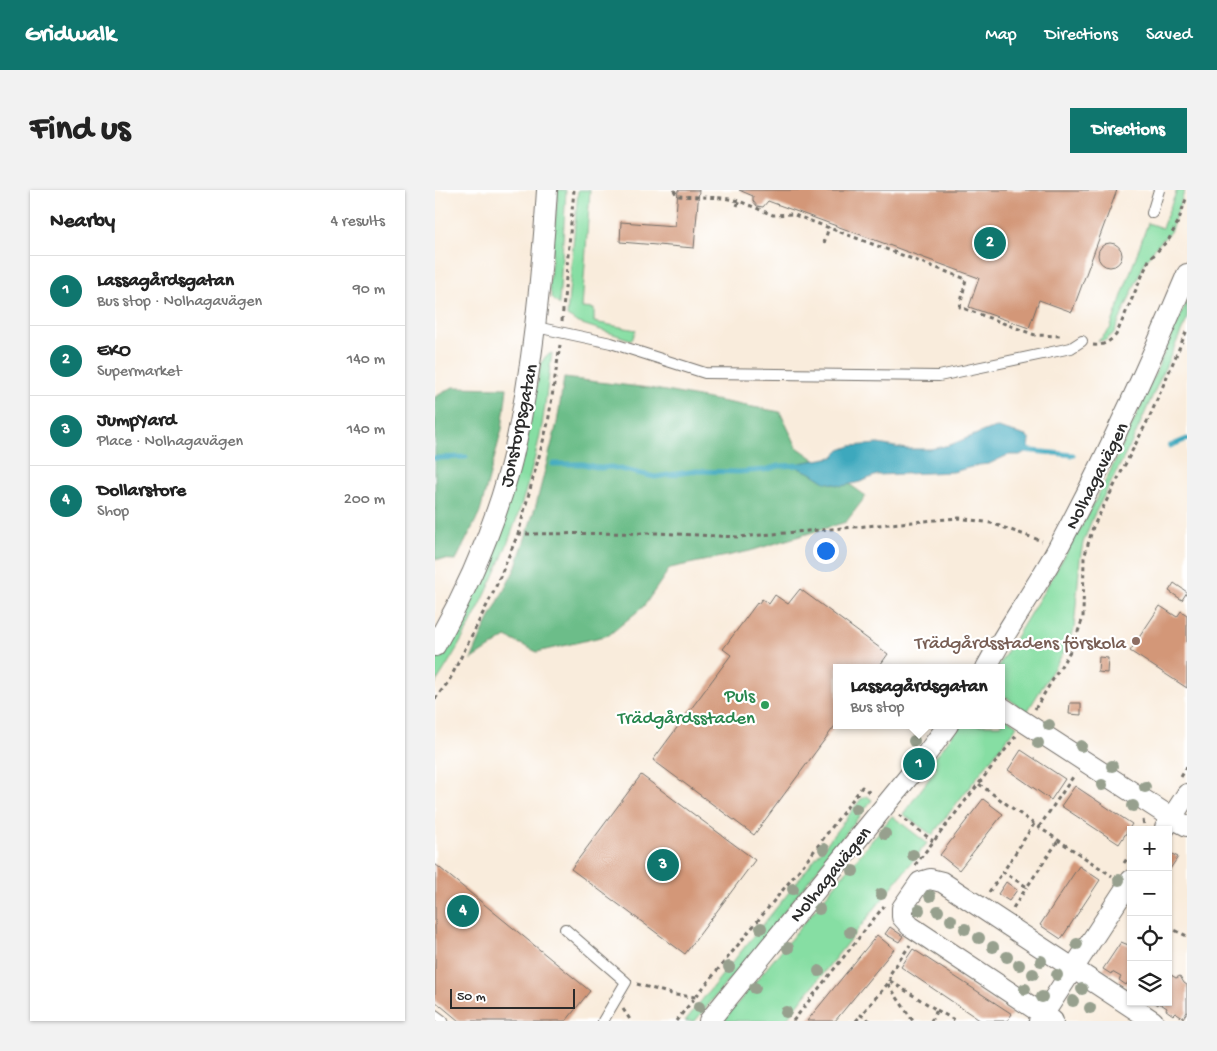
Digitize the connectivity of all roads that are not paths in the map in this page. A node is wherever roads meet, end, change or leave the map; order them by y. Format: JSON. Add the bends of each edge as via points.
{"nodes":[{"id":1,"x":547,"y":190,"type":"edge"},
{"id":2,"x":1159,"y":190,"type":"edge"},
{"id":3,"x":1152,"y":213,"type":"dead end"},
{"id":4,"x":1187,"y":274,"type":"edge"},
{"id":5,"x":536,"y":327,"type":"junction"},
{"id":6,"x":1082,"y":341,"type":"dead end"},
{"id":7,"x":435,"y":646,"type":"edge"},
{"id":8,"x":988,"y":664,"type":"edge"},
{"id":9,"x":1005,"y":707,"type":"edge"},
{"id":10,"x":945,"y":729,"type":"edge"},
{"id":11,"x":1183,"y":787,"type":"edge"},
{"id":12,"x":1174,"y":825,"type":"edge"},
{"id":13,"x":1123,"y":879,"type":"edge"},
{"id":14,"x":565,"y":929,"type":"dead end"},
{"id":15,"x":1073,"y":970,"type":"junction"},
{"id":16,"x":435,"y":1015,"type":"edge"},
{"id":17,"x":1045,"y":1019,"type":"edge"},
{"id":18,"x":443,"y":1021,"type":"edge"},
{"id":19,"x":603,"y":1021,"type":"edge"},
{"id":20,"x":709,"y":1021,"type":"edge"},
{"id":21,"x":1153,"y":1021,"type":"edge"}],
"edges":[{"from":1,"to":5,"type":"street","name":"Jonstorpsgatan"},
{"from":2,"to":3,"type":"lane"},
{"from":4,"to":8,"type":"street","name":"Nolhagavägen","via":[[1106,456],[1059,547]]},
{"from":5,"to":6,"type":"lane","via":[[611,343],[705,373],[939,376],[1071,348]]},
{"from":5,"to":7,"type":"street","name":"Jonstorpsgatan","via":[[509,475],[469,580]]},
{"from":9,"to":12,"type":"street","via":[[1035,715]]},
{"from":10,"to":20,"type":"street","name":"Nolhagavägen"},
{"from":11,"to":12,"type":"street"},
{"from":13,"to":15,"type":"street"},
{"from":14,"to":19,"type":"lane","via":[[626,982]]},
{"from":15,"to":17,"type":"street"},
{"from":15,"to":17,"type":"street","via":[[942,882],[929,879],[920,882],[902,908],[902,917],[910,926]]},
{"from":15,"to":21,"type":"street"},
{"from":16,"to":18,"type":"lane"}]}
